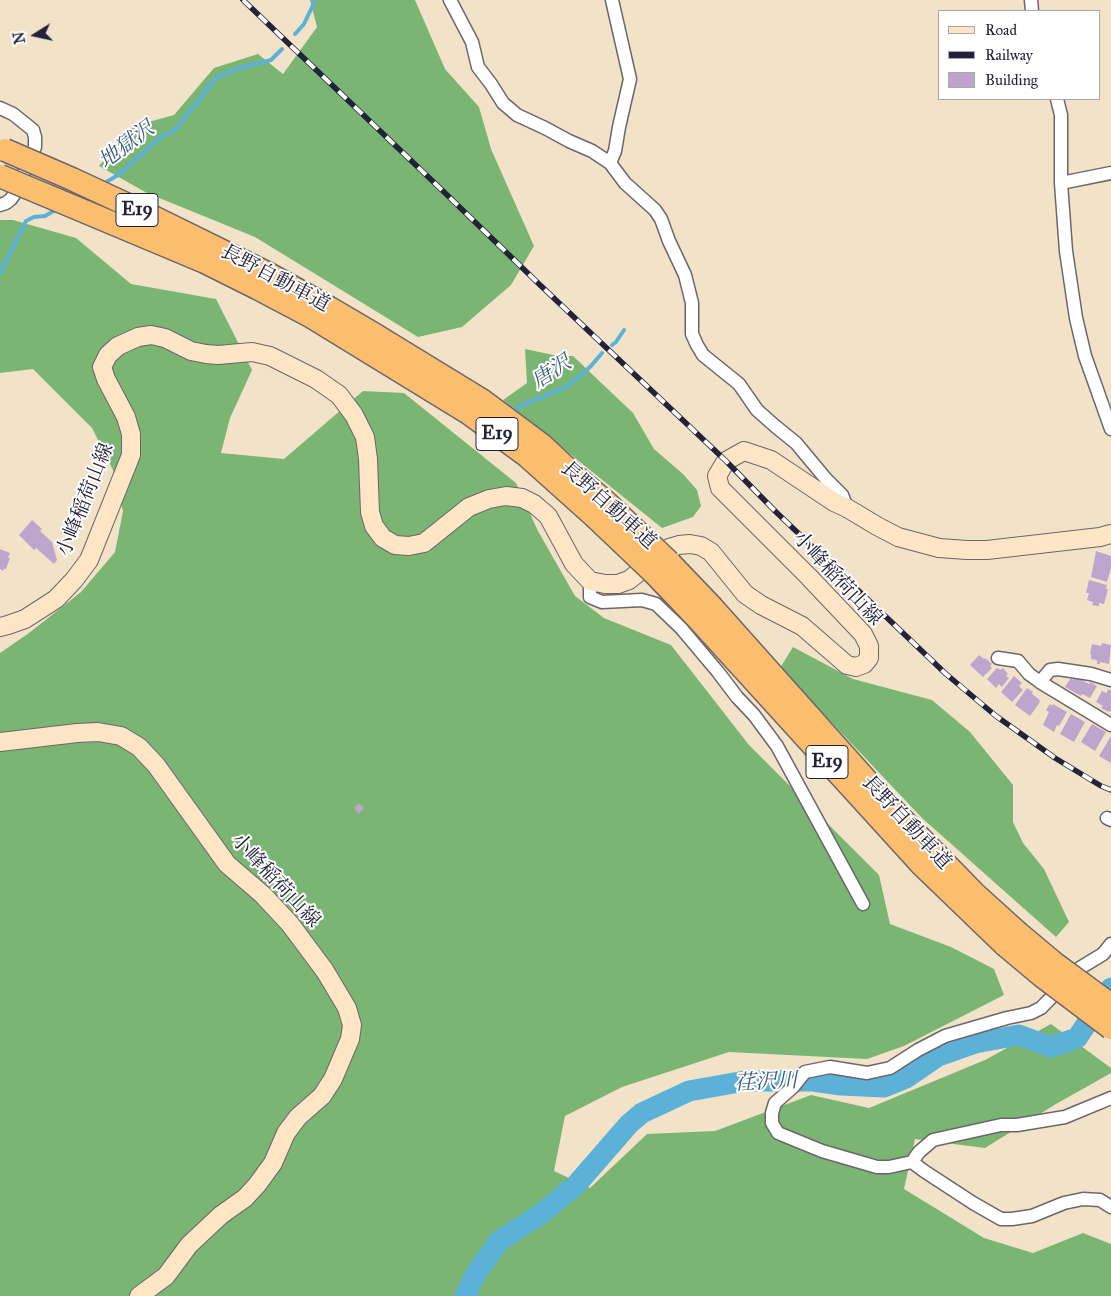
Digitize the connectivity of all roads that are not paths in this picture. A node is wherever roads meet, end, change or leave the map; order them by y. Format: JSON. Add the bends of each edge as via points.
{"nodes":[{"id":1,"x":450,"y":0,"type":"edge"},
{"id":2,"x":612,"y":0,"type":"edge"},
{"id":3,"x":1057,"y":100,"type":"edge"},
{"id":4,"x":0,"y":108,"type":"edge"},
{"id":5,"x":3,"y":149,"type":"edge"},
{"id":6,"x":610,"y":163,"type":"junction"},
{"id":7,"x":1111,"y":173,"type":"edge"},
{"id":8,"x":0,"y":176,"type":"edge"},
{"id":9,"x":1062,"y":183,"type":"junction"},
{"id":10,"x":0,"y":205,"type":"edge"},
{"id":11,"x":262,"y":280,"type":"junction"},
{"id":12,"x":1111,"y":429,"type":"edge"},
{"id":13,"x":847,"y":508,"type":"junction"},
{"id":14,"x":1111,"y":534,"type":"edge"},
{"id":15,"x":590,"y":581,"type":"junction"},
{"id":16,"x":0,"y":627,"type":"edge"},
{"id":17,"x":998,"y":658,"type":"dead end"},
{"id":18,"x":1111,"y":680,"type":"edge"},
{"id":19,"x":1040,"y":682,"type":"junction"},
{"id":20,"x":1111,"y":725,"type":"edge"},
{"id":21,"x":0,"y":742,"type":"edge"},
{"id":22,"x":863,"y":904,"type":"dead end"},
{"id":23,"x":1011,"y":938,"type":"junction"},
{"id":24,"x":1111,"y":944,"type":"edge"},
{"id":25,"x":1111,"y":1005,"type":"edge"},
{"id":26,"x":1111,"y":1028,"type":"edge"},
{"id":27,"x":1111,"y":1098,"type":"edge"},
{"id":28,"x":912,"y":1162,"type":"junction"},
{"id":29,"x":1111,"y":1207,"type":"edge"},
{"id":30,"x":139,"y":1296,"type":"edge"}],
"edges":[{"from":1,"to":6,"type":"street","via":[[472,42],[478,67],[503,103],[517,115],[592,150]]},
{"from":2,"to":6,"type":"street","via":[[630,79]]},
{"from":3,"to":9,"type":"street","via":[[1061,115]]},
{"from":4,"to":10,"type":"street","via":[[33,130],[35,147],[15,193]]},
{"from":5,"to":11,"type":"highway","name":"長野自動車道","number":"E19","bridge":true,"via":[[116,200]]},
{"from":6,"to":13,"type":"street","via":[[625,183],[661,218],[686,275],[692,303],[692,334],[703,355],[739,384],[757,410],[796,443],[842,496]]},
{"from":7,"to":9,"type":"street"},
{"from":8,"to":11,"type":"highway","name":"長野自動車道","number":"E19","bridge":true,"via":[[205,262]]},
{"from":9,"to":12,"type":"street","via":[[1066,251],[1076,318],[1085,356]]},
{"from":11,"to":23,"type":"highway","name":"長野自動車道","number":"E19","bridge":true,"via":[[312,317],[361,347],[475,407],[534,451],[601,509],[662,568],[699,620],[922,865]]},
{"from":13,"to":14,"type":"main road","name":"小峰稲荷山線","via":[[898,537],[939,548],[987,550]]},
{"from":13,"to":15,"type":"main road","name":"小峰稲荷山線","via":[[771,460],[744,451],[726,461],[717,476],[720,488],[863,634],[869,646],[869,658],[856,668],[847,666],[802,626],[745,594],[711,552],[701,546],[690,544],[669,548],[630,580],[618,584]]},
{"from":15,"to":16,"type":"main road","name":"小峰稲荷山線","via":[[574,564],[548,516],[522,498],[489,499],[469,507],[424,543],[395,545],[383,538],[374,526],[370,512],[365,437],[339,395],[316,379],[270,356],[252,352],[206,354],[150,335],[118,346],[102,367],[126,417],[131,434],[131,456],[89,560],[56,599],[25,619]]},
{"from":15,"to":22,"type":"street","via":[[590,597],[602,602],[642,600],[656,604],[681,628],[754,714],[777,746]]},
{"from":17,"to":19,"type":"street","via":[[1018,661]]},
{"from":18,"to":19,"type":"street","via":[[1058,668],[1050,670]]},
{"from":19,"to":20,"type":"street"},
{"from":21,"to":30,"type":"main road","name":"小峰稲荷山線","via":[[98,732],[120,736],[139,747],[156,765],[226,864],[263,895],[290,924],[325,971],[347,1008],[352,1025],[350,1039],[333,1079],[322,1096],[298,1117],[286,1133],[258,1185],[189,1245],[166,1276]]},
{"from":23,"to":25,"type":"highway","name":"長野自動車道","number":"E19","bridge":true,"via":[[1054,963]]},
{"from":23,"to":26,"type":"highway","name":"長野自動車道","number":"E19","bridge":true,"via":[[1049,981]]},
{"from":24,"to":28,"type":"street","via":[[1103,954],[1080,968],[1041,1008],[1031,1013],[945,1036],[890,1068],[866,1073],[830,1067],[805,1072],[775,1103],[772,1123],[778,1133],[822,1151],[878,1167]]},
{"from":27,"to":28,"type":"street","via":[[1065,1117],[1001,1125],[933,1140]]},
{"from":28,"to":29,"type":"street","via":[[1001,1219],[1032,1216],[1083,1199],[1100,1200]]}]}
